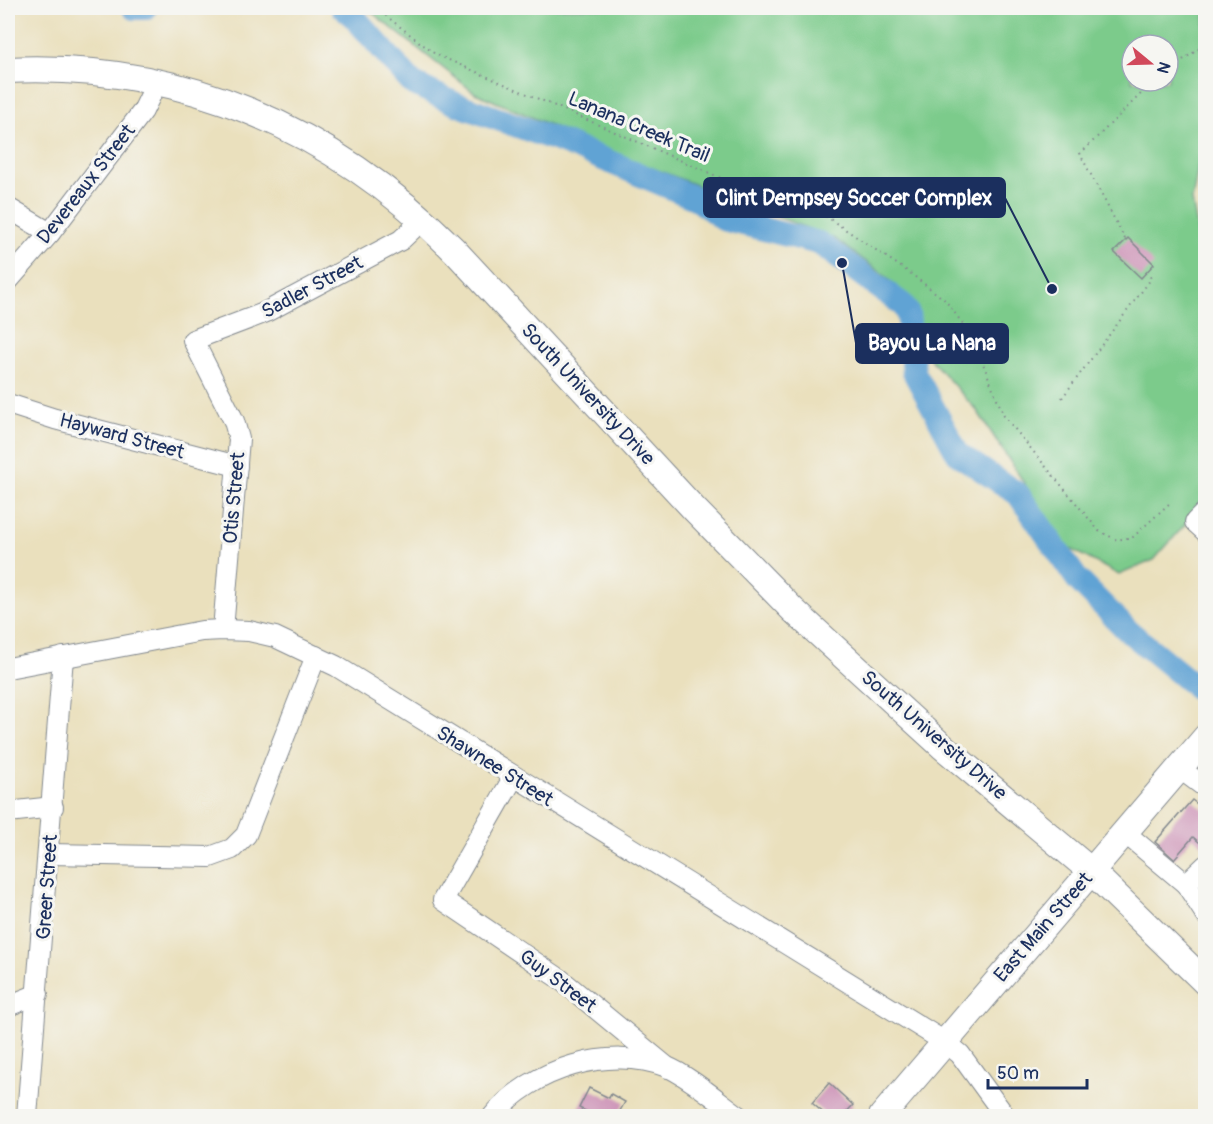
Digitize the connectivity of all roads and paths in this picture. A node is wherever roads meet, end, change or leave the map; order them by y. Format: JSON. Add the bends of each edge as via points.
{"nodes":[{"id":1,"x":375,"y":8,"type":"edge"},
{"id":2,"x":1206,"y":44,"type":"edge"},
{"id":3,"x":1180,"y":62,"type":"edge"},
{"id":4,"x":8,"y":70,"type":"edge"},
{"id":5,"x":157,"y":82,"type":"junction"},
{"id":6,"x":1142,"y":93,"type":"edge"},
{"id":7,"x":8,"y":208,"type":"edge"},
{"id":8,"x":423,"y":219,"type":"junction"},
{"id":9,"x":50,"y":233,"type":"junction"},
{"id":10,"x":1125,"y":239,"type":"dead end"},
{"id":11,"x":1149,"y":272,"type":"dead end"},
{"id":12,"x":8,"y":281,"type":"edge"},
{"id":13,"x":193,"y":340,"type":"joint"},
{"id":14,"x":1062,"y":398,"type":"dead end"},
{"id":15,"x":8,"y":404,"type":"edge"},
{"id":16,"x":237,"y":466,"type":"junction"},
{"id":17,"x":1172,"y":501,"type":"dead end"},
{"id":18,"x":223,"y":630,"type":"junction"},
{"id":19,"x":316,"y":656,"type":"junction"},
{"id":20,"x":63,"y":657,"type":"junction"},
{"id":21,"x":8,"y":668,"type":"edge"},
{"id":22,"x":1206,"y":737,"type":"edge"},
{"id":23,"x":1183,"y":763,"type":"junction"},
{"id":24,"x":513,"y":778,"type":"junction"},
{"id":25,"x":1206,"y":788,"type":"edge"},
{"id":26,"x":53,"y":807,"type":"junction"},
{"id":27,"x":8,"y":812,"type":"edge"},
{"id":28,"x":1124,"y":832,"type":"junction"},
{"id":29,"x":49,"y":854,"type":"junction"},
{"id":30,"x":1206,"y":865,"type":"edge"},
{"id":31,"x":1091,"y":871,"type":"junction"},
{"id":32,"x":1186,"y":884,"type":"junction"},
{"id":33,"x":1206,"y":915,"type":"edge"},
{"id":34,"x":1204,"y":977,"type":"edge"},
{"id":35,"x":38,"y":994,"type":"junction"},
{"id":36,"x":8,"y":1006,"type":"edge"},
{"id":37,"x":945,"y":1042,"type":"junction"},
{"id":38,"x":668,"y":1068,"type":"junction"},
{"id":39,"x":27,"y":1116,"type":"edge"},
{"id":40,"x":493,"y":1116,"type":"edge"},
{"id":41,"x":739,"y":1116,"type":"edge"},
{"id":42,"x":882,"y":1116,"type":"edge"},
{"id":43,"x":1005,"y":1116,"type":"edge"}],
"edges":[{"from":1,"to":17,"type":"path","name":"Lanana Creek Trail","via":[[435,54],[721,178],[821,213],[910,273],[945,300],[972,336],[1004,416],[1099,531],[1117,540],[1133,537]]},
{"from":2,"to":3,"type":"path"},
{"from":4,"to":5,"type":"main road","name":"South University Drive","via":[[108,74]]},
{"from":5,"to":8,"type":"main road","name":"South University Drive","via":[[204,94],[286,126],[341,157]]},
{"from":5,"to":9,"type":"street","name":"Devereaux Street","via":[[143,111]]},
{"from":6,"to":10,"type":"path","via":[[1080,154]]},
{"from":7,"to":9,"type":"street"},
{"from":8,"to":13,"type":"street","name":"Sadler Street","via":[[401,240],[264,313]]},
{"from":8,"to":31,"type":"main road","name":"South University Drive","via":[[793,610],[942,746]]},
{"from":9,"to":12,"type":"street","name":"Devereaux Street"},
{"from":11,"to":14,"type":"path","via":[[1151,279]]},
{"from":13,"to":16,"type":"street","name":"Otis Street","via":[[234,422],[239,439]]},
{"from":15,"to":16,"type":"street","name":"Hayward Street"},
{"from":16,"to":18,"type":"street","name":"Otis Street"},
{"from":18,"to":19,"type":"street","name":"Shawnee Street","via":[[275,637]]},
{"from":18,"to":20,"type":"street","name":"Shawnee Street"},
{"from":19,"to":24,"type":"street","name":"Shawnee Street"},
{"from":19,"to":29,"type":"street","via":[[246,835],[232,849],[210,858]]},
{"from":20,"to":21,"type":"street","name":"Shawnee Street"},
{"from":20,"to":26,"type":"street","name":"Greer Street"},
{"from":22,"to":23,"type":"main road","name":"East Main Street"},
{"from":23,"to":25,"type":"street"},
{"from":23,"to":28,"type":"main road","name":"East Main Street"},
{"from":24,"to":37,"type":"street","name":"Shawnee Street"},
{"from":24,"to":38,"type":"street","name":"Guy Street","via":[[442,900],[561,979]]},
{"from":26,"to":27,"type":"street"},
{"from":26,"to":29,"type":"street","name":"Greer Street"},
{"from":28,"to":31,"type":"main road","name":"East Main Street"},
{"from":28,"to":32,"type":"street"},
{"from":29,"to":35,"type":"street","name":"Greer Street"},
{"from":30,"to":32,"type":"street"},
{"from":31,"to":34,"type":"main road","name":"South University Drive"},
{"from":31,"to":37,"type":"main road","name":"East Main Street"},
{"from":32,"to":33,"type":"street"},
{"from":35,"to":36,"type":"street"},
{"from":35,"to":39,"type":"street","name":"Greer Street"},
{"from":37,"to":42,"type":"main road","name":"East Main Street"},
{"from":37,"to":43,"type":"street","name":"Shawnee Street","via":[[960,1054]]},
{"from":38,"to":40,"type":"street","via":[[626,1059],[589,1061],[530,1084]]},
{"from":38,"to":41,"type":"street","name":"Guy Street"}]}
